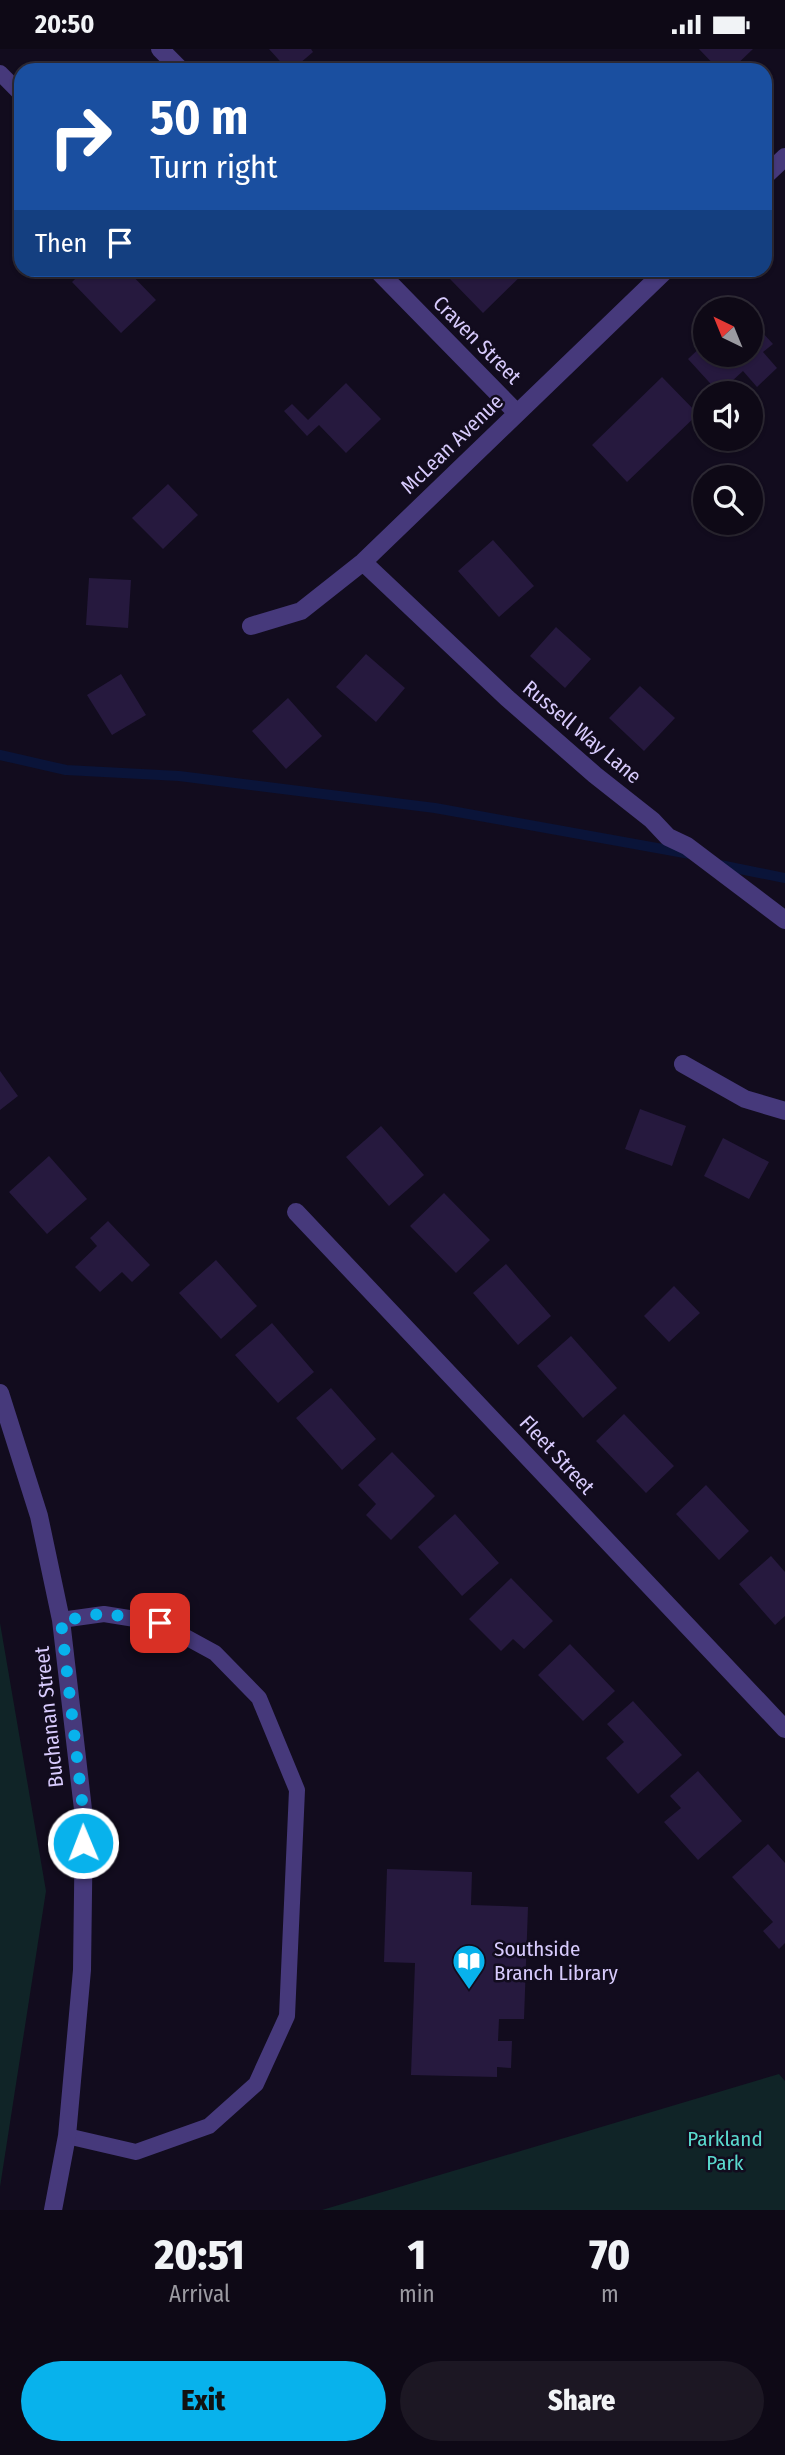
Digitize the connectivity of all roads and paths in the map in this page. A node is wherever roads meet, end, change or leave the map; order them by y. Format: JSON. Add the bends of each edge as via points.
{"nodes":[{"id":1,"x":160,"y":49,"type":"edge"},
{"id":2,"x":171,"y":63,"type":"edge"},
{"id":3,"x":0,"y":73,"type":"edge"},
{"id":4,"x":14,"y":87,"type":"edge"},
{"id":5,"x":785,"y":157,"type":"edge"},
{"id":6,"x":772,"y":169,"type":"edge"},
{"id":7,"x":384,"y":277,"type":"edge"},
{"id":8,"x":659,"y":277,"type":"edge"},
{"id":9,"x":517,"y":413,"type":"junction"},
{"id":10,"x":363,"y":562,"type":"junction"},
{"id":11,"x":251,"y":626,"type":"dead end"},
{"id":12,"x":785,"y":921,"type":"edge"},
{"id":13,"x":683,"y":1064,"type":"dead end"},
{"id":14,"x":785,"y":1111,"type":"edge"},
{"id":15,"x":296,"y":1212,"type":"dead end"},
{"id":16,"x":0,"y":1393,"type":"edge"},
{"id":17,"x":61,"y":1621,"type":"junction"},
{"id":18,"x":785,"y":1729,"type":"edge"},
{"id":19,"x":67,"y":2136,"type":"junction"},
{"id":20,"x":53,"y":2210,"type":"edge"}],
"edges":[{"from":1,"to":2,"type":"street"},
{"from":3,"to":4,"type":"lane"},
{"from":5,"to":6,"type":"street"},
{"from":7,"to":9,"type":"street","name":"Craven Street"},
{"from":8,"to":9,"type":"street","name":"McLean Avenue"},
{"from":9,"to":10,"type":"street","name":"McLean Avenue"},
{"from":10,"to":11,"type":"street","name":"McLean Avenue","via":[[301,611]]},
{"from":10,"to":12,"type":"street","name":"Russell Way Lane","via":[[595,775],[668,837],[687,846]]},
{"from":13,"to":14,"type":"street","via":[[744,1099]]},
{"from":15,"to":18,"type":"street","name":"Fleet Street"},
{"from":16,"to":17,"type":"street","name":"Buchanan Street","via":[[38,1516]]},
{"from":17,"to":19,"type":"street","name":"Buchanan Street","via":[[84,1818],[82,1970]]},
{"from":17,"to":19,"type":"lane","via":[[104,1613],[160,1623],[215,1653],[258,1698],[297,1790],[287,2016],[256,2084],[209,2126],[136,2152]]},
{"from":19,"to":20,"type":"street","name":"Buchanan Street"}]}
